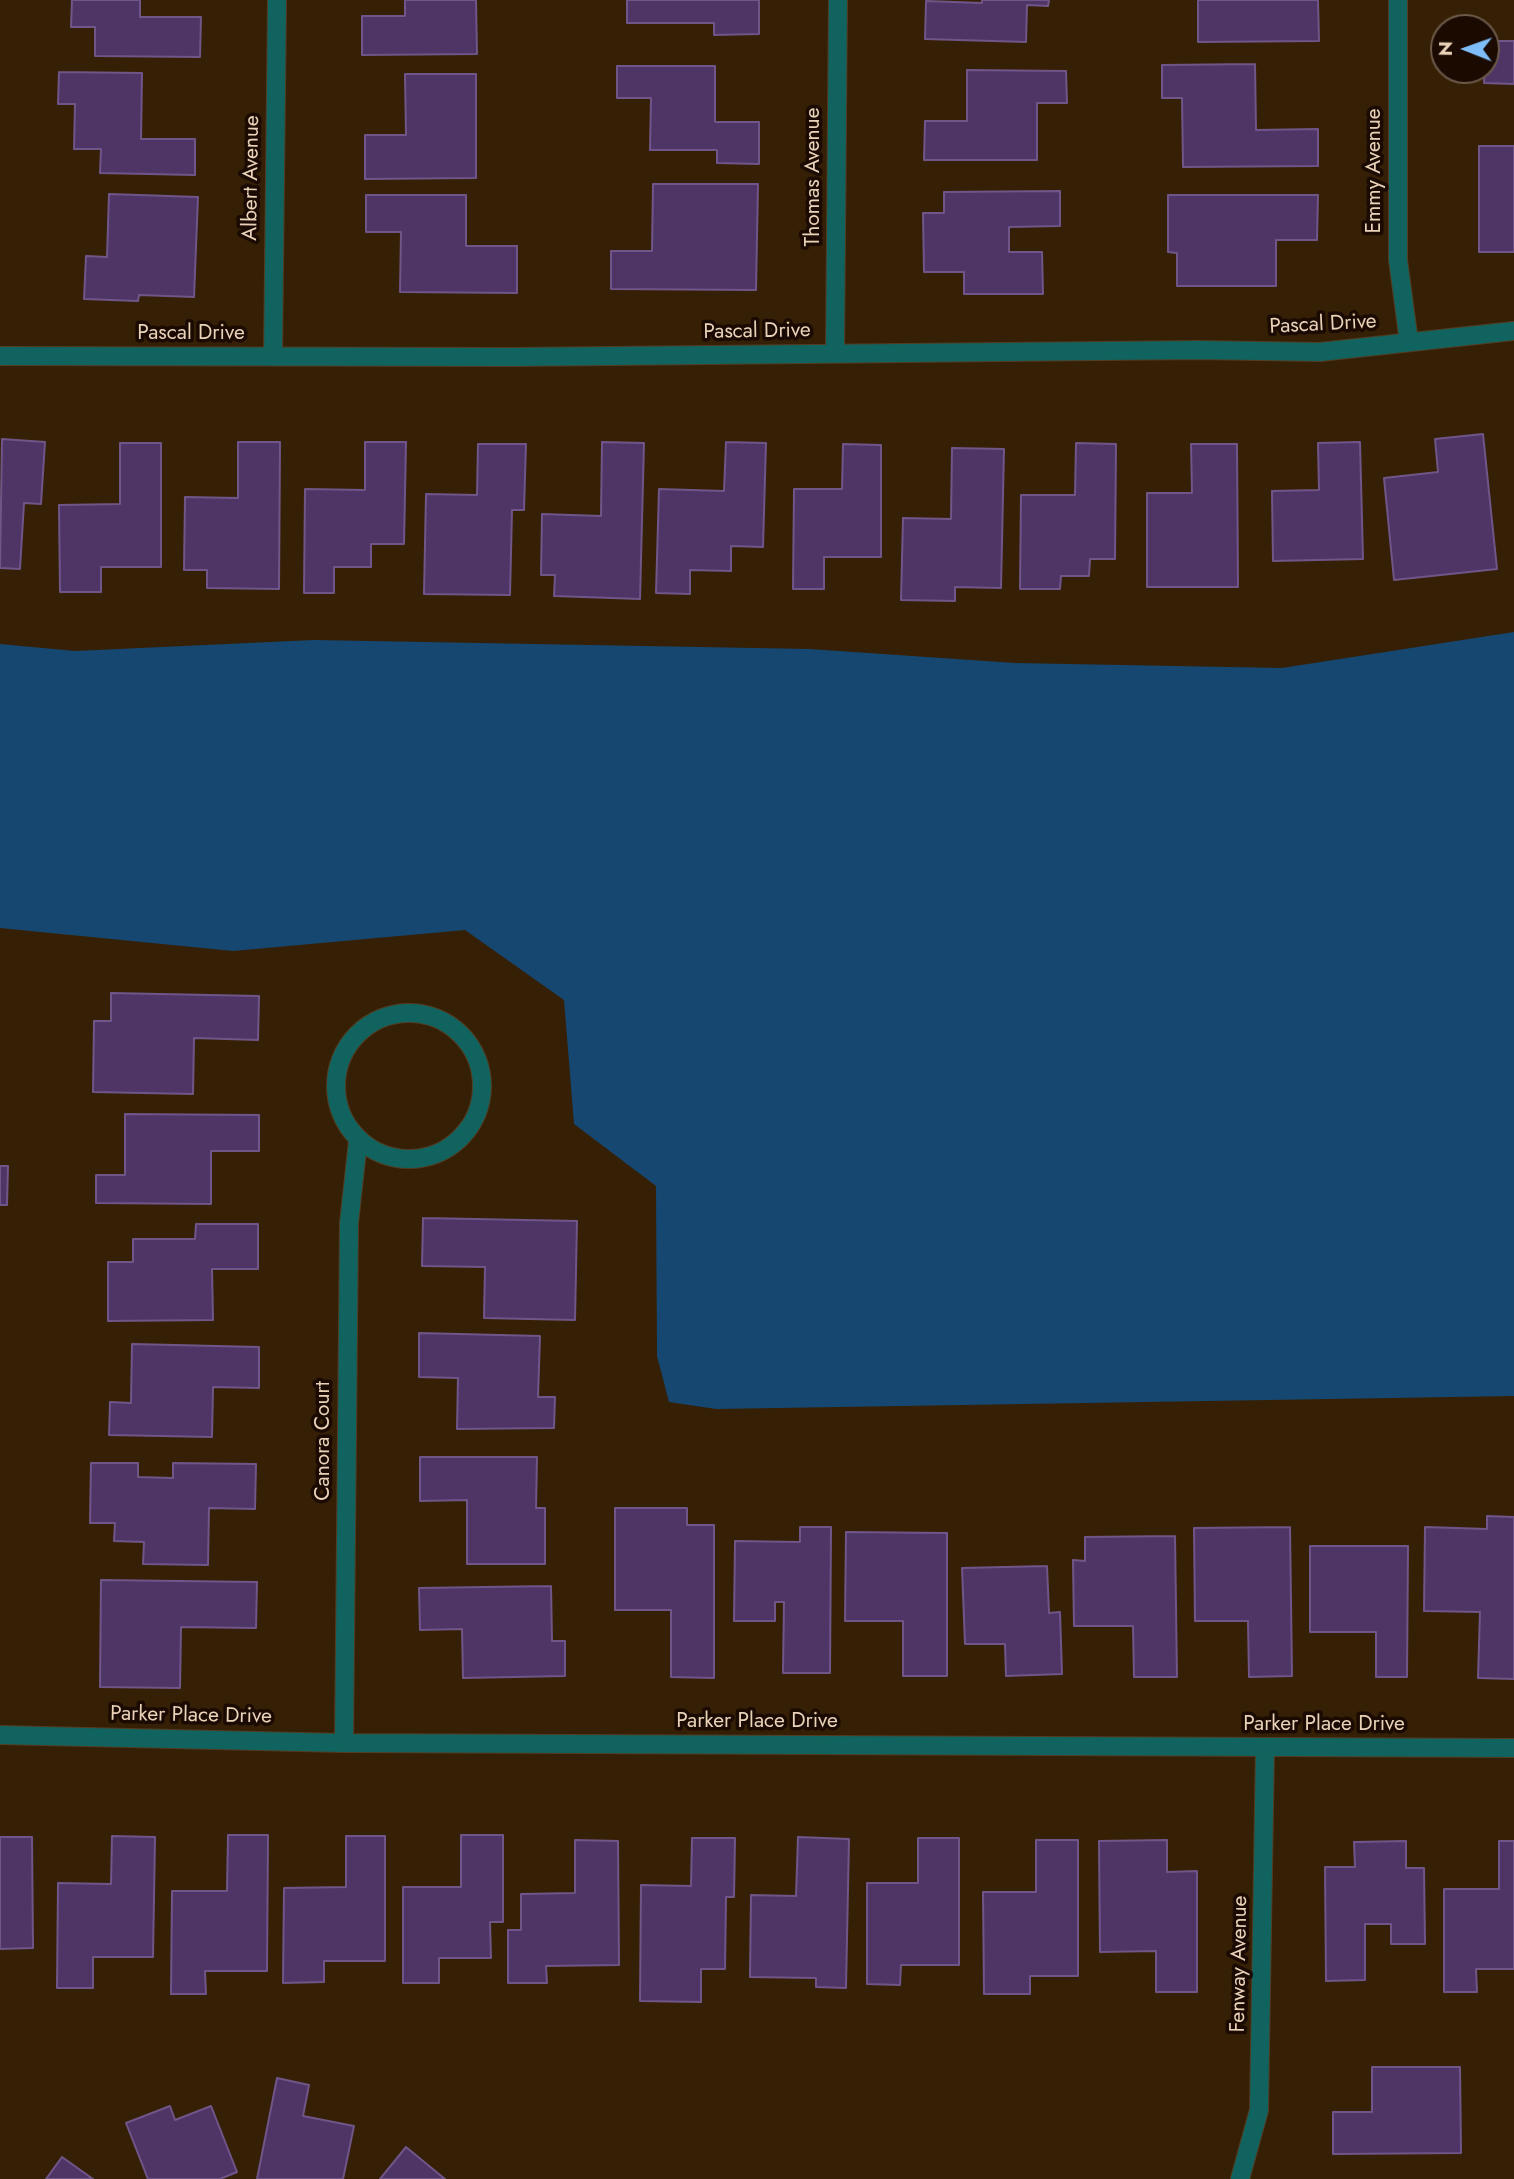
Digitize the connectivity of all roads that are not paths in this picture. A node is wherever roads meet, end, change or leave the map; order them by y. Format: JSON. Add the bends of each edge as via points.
{"nodes":[{"id":1,"x":277,"y":0,"type":"edge"},
{"id":2,"x":838,"y":0,"type":"edge"},
{"id":3,"x":1398,"y":0,"type":"edge"},
{"id":4,"x":1514,"y":331,"type":"edge"},
{"id":5,"x":1409,"y":342,"type":"junction"},
{"id":6,"x":835,"y":354,"type":"junction"},
{"id":7,"x":0,"y":356,"type":"edge"},
{"id":8,"x":272,"y":357,"type":"junction"},
{"id":9,"x":358,"y":1141,"type":"junction"},
{"id":10,"x":0,"y":1735,"type":"edge"},
{"id":11,"x":344,"y":1742,"type":"junction"},
{"id":12,"x":1265,"y":1747,"type":"junction"},
{"id":13,"x":1514,"y":1748,"type":"edge"},
{"id":14,"x":1240,"y":2179,"type":"edge"}],
"edges":[{"from":1,"to":8,"type":"street","name":"Albert Avenue"},
{"from":2,"to":6,"type":"street","name":"Thomas Avenue"},
{"from":3,"to":5,"type":"street","name":"Emmy Avenue","via":[[1398,260]]},
{"from":4,"to":5,"type":"street","name":"Pascal Drive"},
{"from":5,"to":6,"type":"street","name":"Pascal Drive","via":[[1320,352]]},
{"from":6,"to":8,"type":"street","name":"Pascal Drive"},
{"from":7,"to":8,"type":"street","name":"Pascal Drive"},
{"from":9,"to":9,"type":"street","via":[[379,1154],[404,1160],[430,1157],[453,1146],[470,1127],[480,1104],[482,1079],[475,1054],[461,1033],[442,1020],[408,1013],[374,1021],[356,1035],[342,1054],[336,1100]]},
{"from":9,"to":11,"type":"street","name":"Canora Court","via":[[349,1223]]},
{"from":10,"to":11,"type":"street","name":"Parker Place Drive"},
{"from":11,"to":12,"type":"street","name":"Parker Place Drive"},
{"from":12,"to":13,"type":"street","name":"Parker Place Drive"},
{"from":12,"to":14,"type":"street","name":"Fenway Avenue","via":[[1259,2110]]}]}
